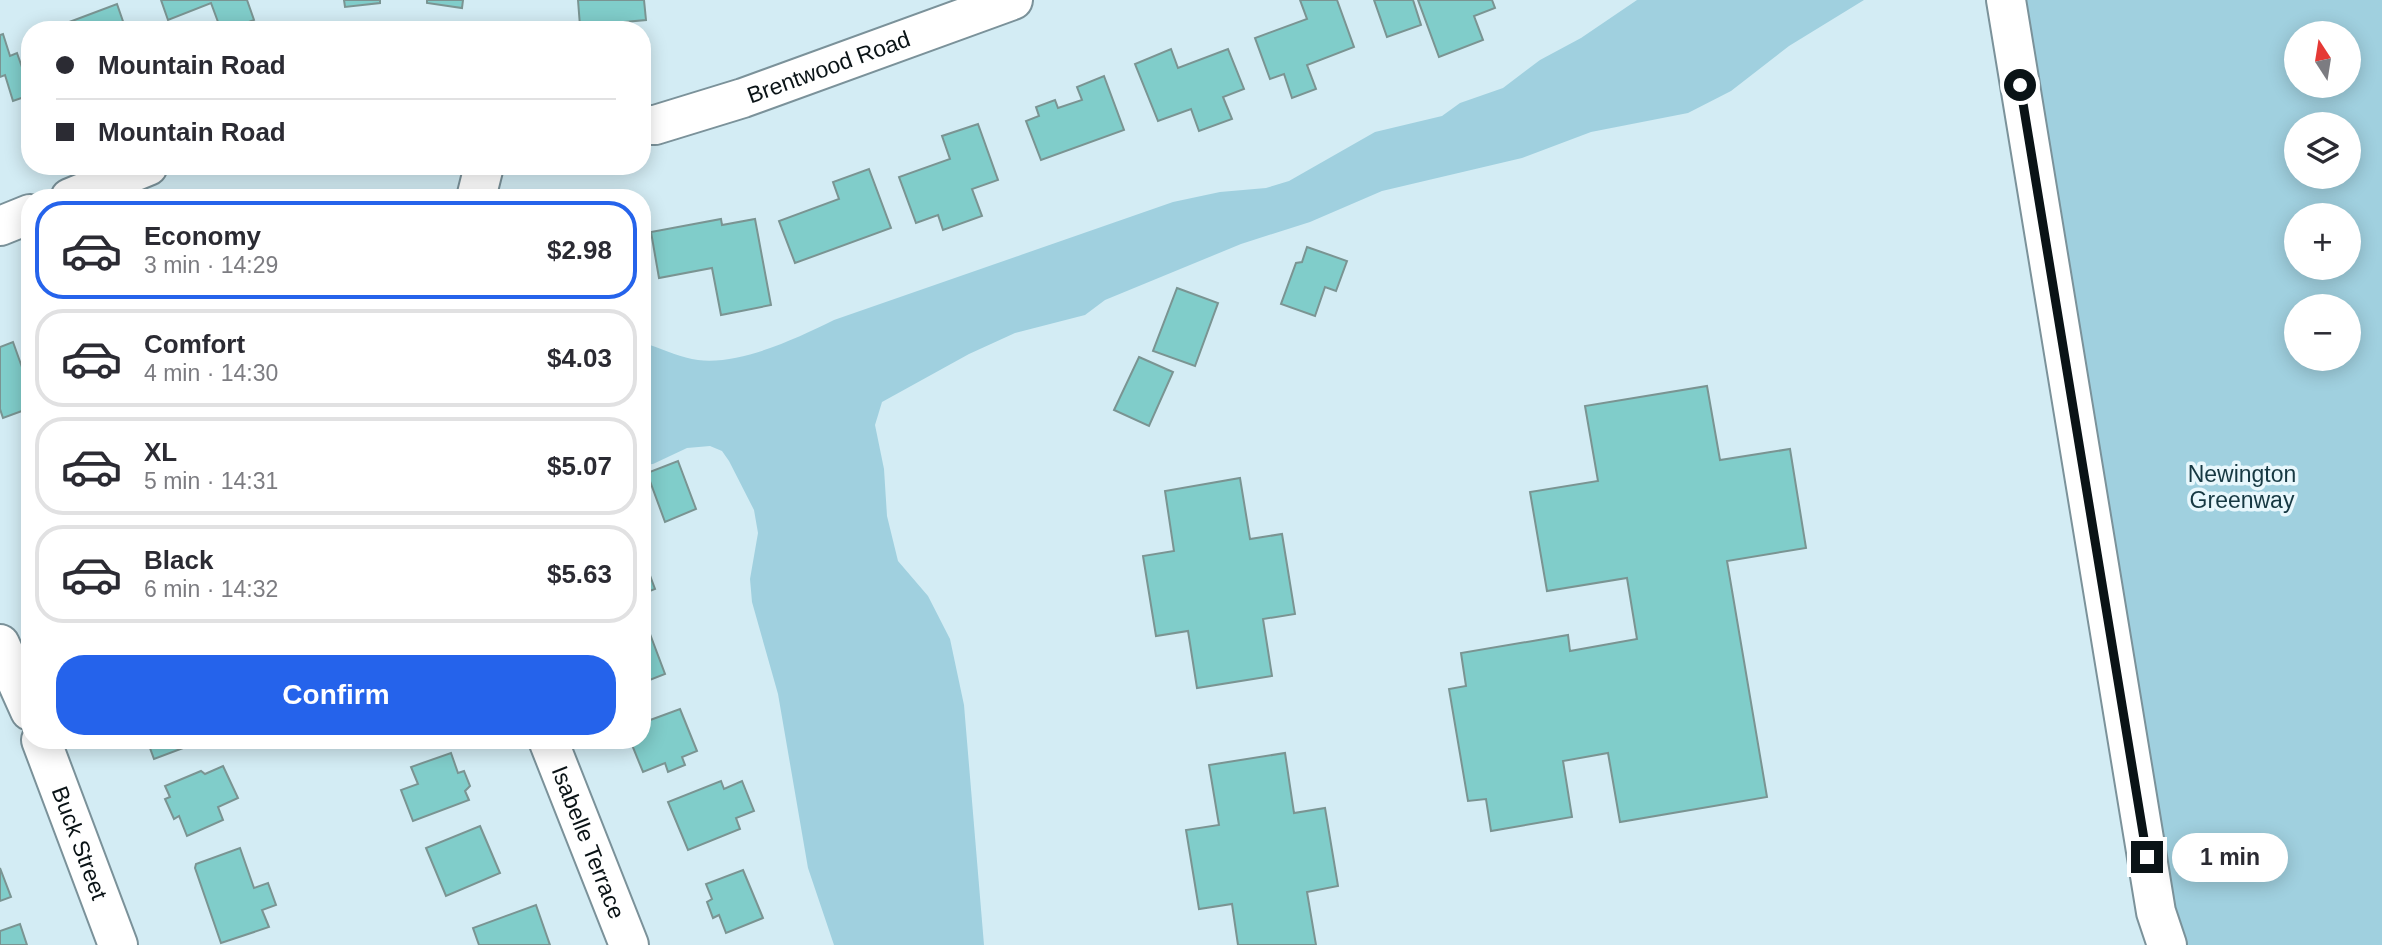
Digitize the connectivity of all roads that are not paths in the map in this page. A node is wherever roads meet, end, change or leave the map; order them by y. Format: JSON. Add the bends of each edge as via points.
{"nodes":[{"id":1,"x":1013,"y":0,"type":"edge"},
{"id":2,"x":2007,"y":0,"type":"edge"},
{"id":3,"x":651,"y":125,"type":"edge"},
{"id":4,"x":126,"y":175,"type":"edge"},
{"id":5,"x":92,"y":189,"type":"edge"},
{"id":6,"x":21,"y":218,"type":"edge"},
{"id":7,"x":0,"y":226,"type":"edge"},
{"id":8,"x":0,"y":644,"type":"edge"},
{"id":9,"x":21,"y":691,"type":"edge"},
{"id":10,"x":44,"y":749,"type":"edge"},
{"id":11,"x":552,"y":749,"type":"edge"},
{"id":12,"x":118,"y":945,"type":"edge"},
{"id":13,"x":629,"y":945,"type":"edge"},
{"id":14,"x":2167,"y":945,"type":"edge"}],
"edges":[{"from":1,"to":3,"type":"street","name":"Brentwood Road","via":[[743,98]]},
{"from":2,"to":14,"type":"street","via":[[2156,912]]},
{"from":4,"to":5,"type":"street"},
{"from":6,"to":7,"type":"street"},
{"from":8,"to":9,"type":"street"},
{"from":10,"to":12,"type":"street","name":"Buck Street"},
{"from":11,"to":13,"type":"street","name":"Isabelle Terrace"}]}
